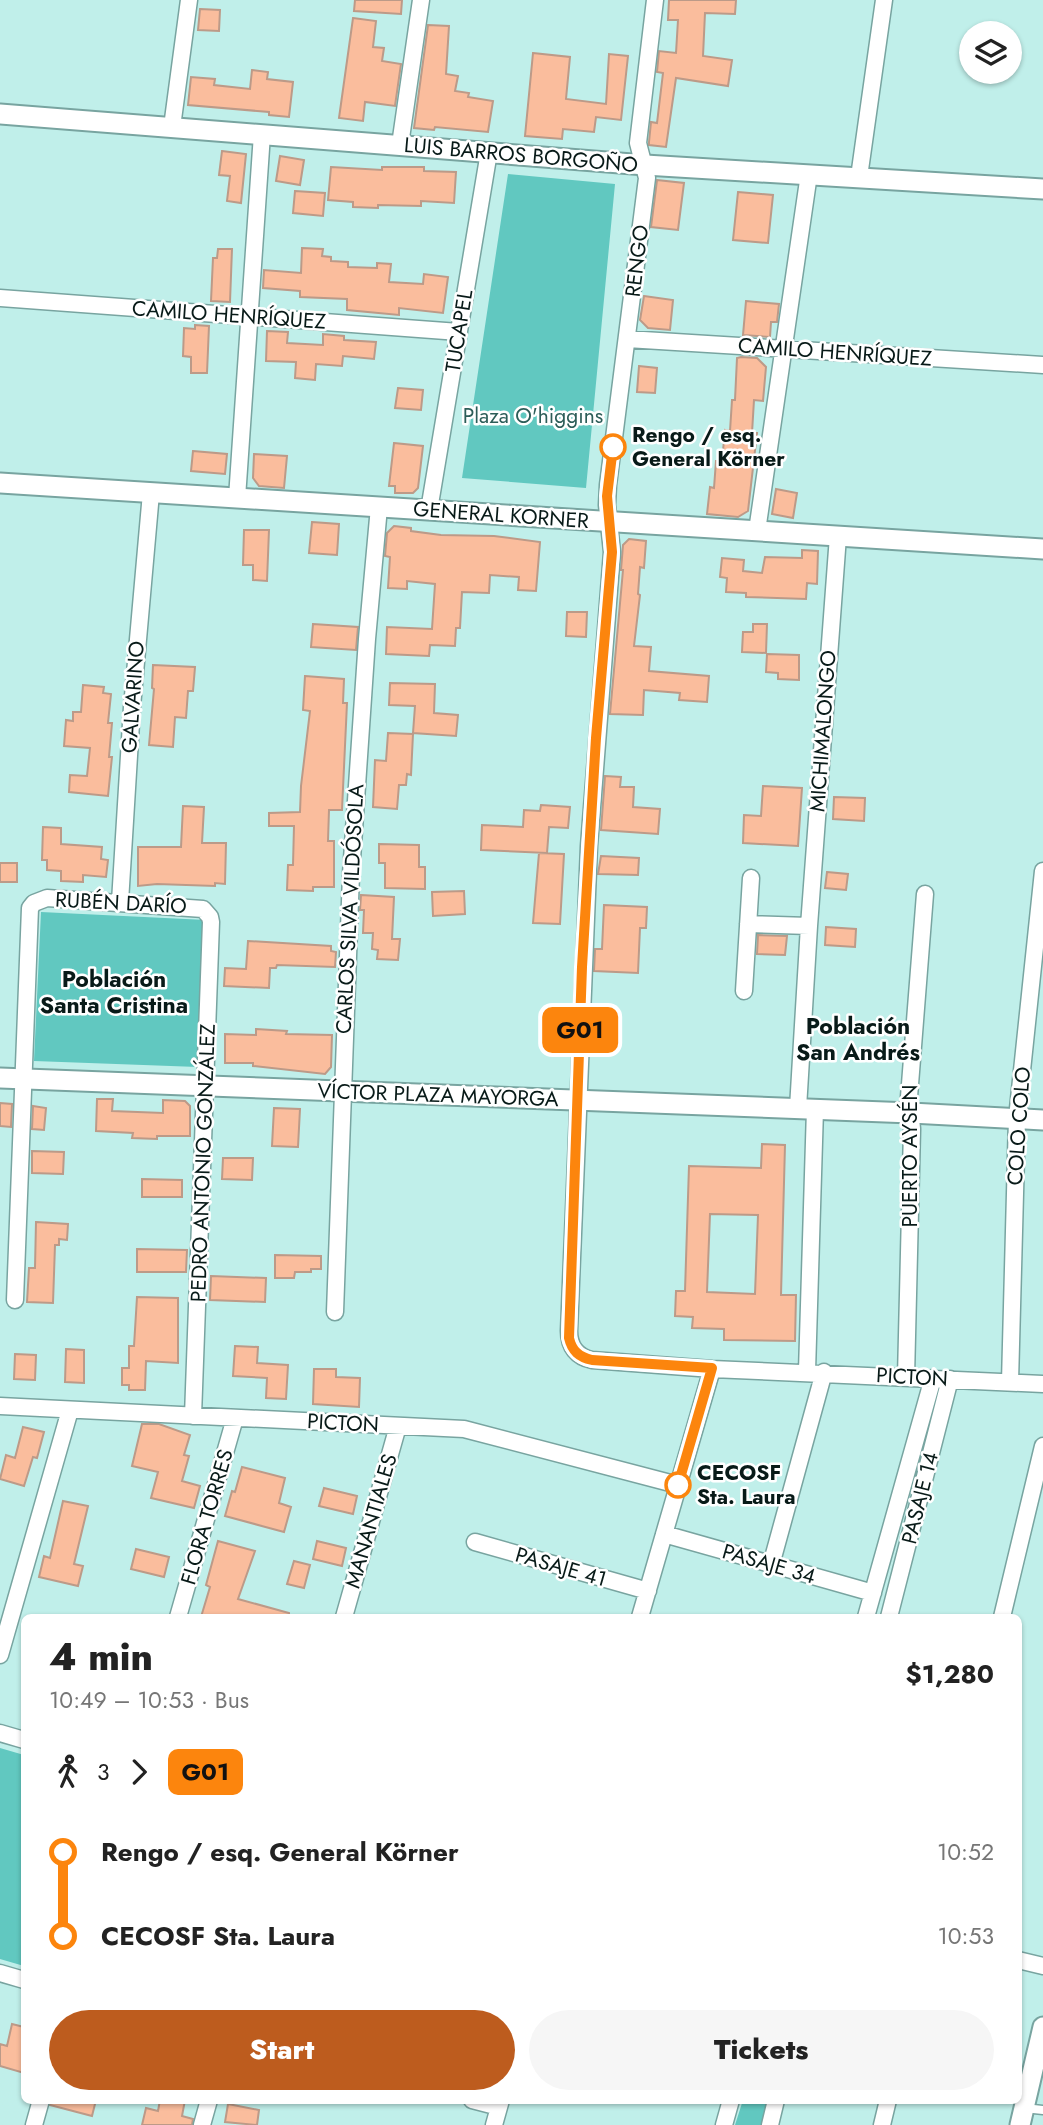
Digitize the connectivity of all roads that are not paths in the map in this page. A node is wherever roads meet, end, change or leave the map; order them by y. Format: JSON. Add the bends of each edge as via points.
{"nodes":[{"id":1,"x":189,"y":0,"type":"edge"},
{"id":2,"x":421,"y":0,"type":"edge"},
{"id":3,"x":655,"y":0,"type":"edge"},
{"id":4,"x":884,"y":0,"type":"edge"},
{"id":5,"x":0,"y":114,"type":"edge"},
{"id":6,"x":172,"y":127,"type":"junction"},
{"id":7,"x":262,"y":134,"type":"junction"},
{"id":8,"x":400,"y":145,"type":"junction"},
{"id":9,"x":489,"y":152,"type":"junction"},
{"id":10,"x":645,"y":165,"type":"junction"},
{"id":11,"x":809,"y":174,"type":"junction"},
{"id":12,"x":859,"y":177,"type":"junction"},
{"id":13,"x":1043,"y":189,"type":"edge"},
{"id":14,"x":0,"y":298,"type":"edge"},
{"id":15,"x":249,"y":316,"type":"junction"},
{"id":16,"x":459,"y":332,"type":"junction"},
{"id":17,"x":627,"y":339,"type":"junction"},
{"id":18,"x":784,"y":349,"type":"junction"},
{"id":19,"x":1043,"y":365,"type":"edge"},
{"id":20,"x":0,"y":483,"type":"edge"},
{"id":21,"x":151,"y":492,"type":"junction"},
{"id":22,"x":237,"y":498,"type":"junction"},
{"id":23,"x":379,"y":507,"type":"junction"},
{"id":24,"x":429,"y":510,"type":"junction"},
{"id":25,"x":610,"y":523,"type":"junction"},
{"id":26,"x":757,"y":531,"type":"junction"},
{"id":27,"x":838,"y":536,"type":"junction"},
{"id":28,"x":1043,"y":549,"type":"edge"},
{"id":29,"x":1043,"y":871,"type":"edge"},
{"id":30,"x":751,"y":878,"type":"dead end"},
{"id":31,"x":925,"y":894,"type":"dead end"},
{"id":32,"x":120,"y":902,"type":"junction"},
{"id":33,"x":207,"y":912,"type":"joint"},
{"id":34,"x":748,"y":924,"type":"junction"},
{"id":35,"x":809,"y":926,"type":"junction"},
{"id":36,"x":744,"y":991,"type":"dead end"},
{"id":37,"x":0,"y":1078,"type":"edge"},
{"id":38,"x":22,"y":1079,"type":"junction"},
{"id":39,"x":206,"y":1086,"type":"junction"},
{"id":40,"x":343,"y":1091,"type":"junction"},
{"id":41,"x":577,"y":1101,"type":"junction"},
{"id":42,"x":807,"y":1109,"type":"junction"},
{"id":43,"x":911,"y":1113,"type":"junction"},
{"id":44,"x":1017,"y":1118,"type":"junction"},
{"id":45,"x":1043,"y":1120,"type":"edge"},
{"id":46,"x":15,"y":1300,"type":"dead end"},
{"id":47,"x":335,"y":1312,"type":"dead end"},
{"id":48,"x":575,"y":1351,"type":"joint"},
{"id":49,"x":712,"y":1368,"type":"junction"},
{"id":50,"x":807,"y":1371,"type":"junction"},
{"id":51,"x":824,"y":1373,"type":"junction"},
{"id":52,"x":906,"y":1377,"type":"junction"},
{"id":53,"x":933,"y":1378,"type":"junction"},
{"id":54,"x":950,"y":1379,"type":"junction"},
{"id":55,"x":1010,"y":1382,"type":"junction"},
{"id":56,"x":1043,"y":1384,"type":"edge"},
{"id":57,"x":0,"y":1406,"type":"edge"},
{"id":58,"x":70,"y":1410,"type":"junction"},
{"id":59,"x":193,"y":1416,"type":"junction"},
{"id":60,"x":235,"y":1418,"type":"junction"},
{"id":61,"x":397,"y":1426,"type":"junction"},
{"id":62,"x":1043,"y":1446,"type":"edge"},
{"id":63,"x":678,"y":1485,"type":"junction"},
{"id":64,"x":664,"y":1534,"type":"junction"},
{"id":65,"x":475,"y":1542,"type":"dead end"},
{"id":66,"x":771,"y":1564,"type":"junction"},
{"id":67,"x":648,"y":1591,"type":"junction"},
{"id":68,"x":873,"y":1594,"type":"junction"},
{"id":69,"x":179,"y":1614,"type":"edge"},
{"id":70,"x":345,"y":1614,"type":"edge"},
{"id":71,"x":641,"y":1614,"type":"edge"},
{"id":72,"x":867,"y":1614,"type":"edge"},
{"id":73,"x":890,"y":1614,"type":"edge"},
{"id":74,"x":1003,"y":1614,"type":"edge"},
{"id":75,"x":0,"y":1655,"type":"edge"},
{"id":76,"x":0,"y":1733,"type":"edge"},
{"id":77,"x":21,"y":1739,"type":"edge"},
{"id":78,"x":1022,"y":1961,"type":"edge"},
{"id":79,"x":1043,"y":1966,"type":"edge"},
{"id":80,"x":0,"y":1973,"type":"edge"},
{"id":81,"x":21,"y":1979,"type":"edge"},
{"id":82,"x":1043,"y":2027,"type":"edge"},
{"id":83,"x":40,"y":2104,"type":"edge"},
{"id":84,"x":208,"y":2104,"type":"edge"},
{"id":85,"x":500,"y":2104,"type":"edge"},
{"id":86,"x":730,"y":2104,"type":"edge"},
{"id":87,"x":775,"y":2104,"type":"edge"},
{"id":88,"x":886,"y":2104,"type":"edge"},
{"id":89,"x":1029,"y":2114,"type":"edge"},
{"id":90,"x":34,"y":2125,"type":"edge"},
{"id":91,"x":202,"y":2125,"type":"edge"},
{"id":92,"x":494,"y":2125,"type":"edge"},
{"id":93,"x":724,"y":2125,"type":"edge"},
{"id":94,"x":770,"y":2125,"type":"edge"},
{"id":95,"x":882,"y":2125,"type":"edge"}],
"edges":[{"from":1,"to":6,"type":"street"},
{"from":2,"to":8,"type":"street"},
{"from":3,"to":10,"type":"street","name":"RENGO","via":[[638,143]]},
{"from":4,"to":12,"type":"street"},
{"from":5,"to":6,"type":"street","name":"LUIS BARROS BORGOÑO"},
{"from":6,"to":7,"type":"street","name":"LUIS BARROS BORGOÑO"},
{"from":7,"to":8,"type":"street","name":"LUIS BARROS BORGOÑO"},
{"from":7,"to":15,"type":"street"},
{"from":8,"to":9,"type":"street","name":"LUIS BARROS BORGOÑO"},
{"from":9,"to":10,"type":"street","name":"LUIS BARROS BORGOÑO"},
{"from":9,"to":16,"type":"street","name":"TUCAPEL"},
{"from":10,"to":11,"type":"street","name":"LUIS BARROS BORGOÑO"},
{"from":10,"to":17,"type":"street","name":"RENGO","via":[[648,178]]},
{"from":11,"to":12,"type":"street","name":"LUIS BARROS BORGOÑO"},
{"from":11,"to":18,"type":"street"},
{"from":12,"to":13,"type":"street","name":"LUIS BARROS BORGOÑO"},
{"from":14,"to":15,"type":"street","name":"CAMILO HENRÍQUEZ"},
{"from":15,"to":16,"type":"street","name":"CAMILO HENRÍQUEZ"},
{"from":15,"to":22,"type":"street"},
{"from":16,"to":24,"type":"street","name":"TUCAPEL"},
{"from":17,"to":18,"type":"street","name":"CAMILO HENRÍQUEZ"},
{"from":17,"to":25,"type":"street","name":"RENGO","via":[[608,485]]},
{"from":18,"to":19,"type":"street","name":"CAMILO HENRÍQUEZ"},
{"from":18,"to":26,"type":"street"},
{"from":20,"to":21,"type":"street","name":"GENERAL KORNER"},
{"from":21,"to":22,"type":"street","name":"GENERAL KORNER"},
{"from":21,"to":32,"type":"street","name":"GALVARINO"},
{"from":22,"to":23,"type":"street","name":"GENERAL KORNER"},
{"from":23,"to":24,"type":"street","name":"GENERAL KORNER"},
{"from":23,"to":40,"type":"street","name":"CARLOS SILVA VILDÓSOLA","via":[[356,772]]},
{"from":24,"to":25,"type":"street","name":"GENERAL KORNER"},
{"from":25,"to":26,"type":"street","name":"GENERAL KORNER"},
{"from":25,"to":41,"type":"street","name":"RENGO","via":[[612,552],[589,846]]},
{"from":26,"to":27,"type":"street","name":"GENERAL KORNER"},
{"from":27,"to":28,"type":"street","name":"GENERAL KORNER"},
{"from":27,"to":35,"type":"street","name":"MICHIMALONGO"},
{"from":29,"to":44,"type":"street","name":"COLO COLO"},
{"from":30,"to":34,"type":"street"},
{"from":31,"to":43,"type":"street","name":"PUERTO AYSÉN"},
{"from":32,"to":33,"type":"street","name":"RUBÉN DARÍO","via":[[198,907]]},
{"from":32,"to":38,"type":"street","name":"RUBÉN DARÍO","via":[[47,898],[34,903],[28,915]]},
{"from":33,"to":39,"type":"street","name":"PEDRO ANTONIO GONZÁLEZ","via":[[211,922]]},
{"from":34,"to":35,"type":"street"},
{"from":34,"to":36,"type":"street"},
{"from":35,"to":42,"type":"street","name":"MICHIMALONGO"},
{"from":37,"to":38,"type":"street","name":"VÍCTOR PLAZA MAYORGA"},
{"from":38,"to":39,"type":"street","name":"VÍCTOR PLAZA MAYORGA"},
{"from":38,"to":46,"type":"street"},
{"from":39,"to":40,"type":"street","name":"VÍCTOR PLAZA MAYORGA"},
{"from":39,"to":59,"type":"street","name":"PEDRO ANTONIO GONZÁLEZ"},
{"from":40,"to":41,"type":"street","name":"VÍCTOR PLAZA MAYORGA"},
{"from":40,"to":47,"type":"street","name":"CARLOS SILVA VILDÓSOLA"},
{"from":41,"to":42,"type":"street","name":"VÍCTOR PLAZA MAYORGA"},
{"from":41,"to":48,"type":"street","name":"RENGO","via":[[569,1338]]},
{"from":42,"to":43,"type":"street","name":"VÍCTOR PLAZA MAYORGA"},
{"from":42,"to":50,"type":"street","name":"MICHIMALONGO"},
{"from":43,"to":44,"type":"street","name":"VÍCTOR PLAZA MAYORGA"},
{"from":43,"to":52,"type":"street","name":"PUERTO AYSÉN"},
{"from":44,"to":45,"type":"street","name":"VÍCTOR PLAZA MAYORGA"},
{"from":44,"to":55,"type":"street","name":"COLO COLO"},
{"from":48,"to":49,"type":"street","name":"PICTON","via":[[592,1360]]},
{"from":49,"to":50,"type":"street","name":"PICTON"},
{"from":49,"to":63,"type":"street"},
{"from":50,"to":51,"type":"street","name":"PICTON"},
{"from":51,"to":52,"type":"street","name":"PICTON"},
{"from":51,"to":66,"type":"street"},
{"from":52,"to":53,"type":"street","name":"PICTON"},
{"from":53,"to":54,"type":"street","name":"PICTON"},
{"from":53,"to":68,"type":"street"},
{"from":54,"to":55,"type":"street","name":"PICTON"},
{"from":54,"to":73,"type":"street","name":"PASAJE 14"},
{"from":55,"to":56,"type":"street","name":"PICTON"},
{"from":57,"to":58,"type":"street","name":"PICTON"},
{"from":58,"to":59,"type":"street","name":"PICTON"},
{"from":58,"to":75,"type":"street"},
{"from":59,"to":60,"type":"street","name":"PICTON"},
{"from":60,"to":61,"type":"street","name":"PICTON"},
{"from":60,"to":69,"type":"street","name":"FLORA TORRES"},
{"from":61,"to":63,"type":"street","name":"PICTON","via":[[475,1431]]},
{"from":61,"to":70,"type":"street","name":"MANANTIALES"},
{"from":62,"to":74,"type":"street"},
{"from":63,"to":64,"type":"street"},
{"from":64,"to":66,"type":"street","name":"PASAJE 34"},
{"from":64,"to":67,"type":"street"},
{"from":65,"to":67,"type":"street","name":"PASAJE 41"},
{"from":66,"to":68,"type":"street","name":"PASAJE 34"},
{"from":67,"to":71,"type":"street"},
{"from":68,"to":72,"type":"street"},
{"from":76,"to":77,"type":"street"},
{"from":78,"to":79,"type":"street"},
{"from":80,"to":81,"type":"street"},
{"from":82,"to":89,"type":"street"},
{"from":83,"to":90,"type":"street"},
{"from":84,"to":91,"type":"street"},
{"from":85,"to":92,"type":"street"},
{"from":86,"to":93,"type":"street"},
{"from":87,"to":94,"type":"street"},
{"from":88,"to":95,"type":"street"}]}
